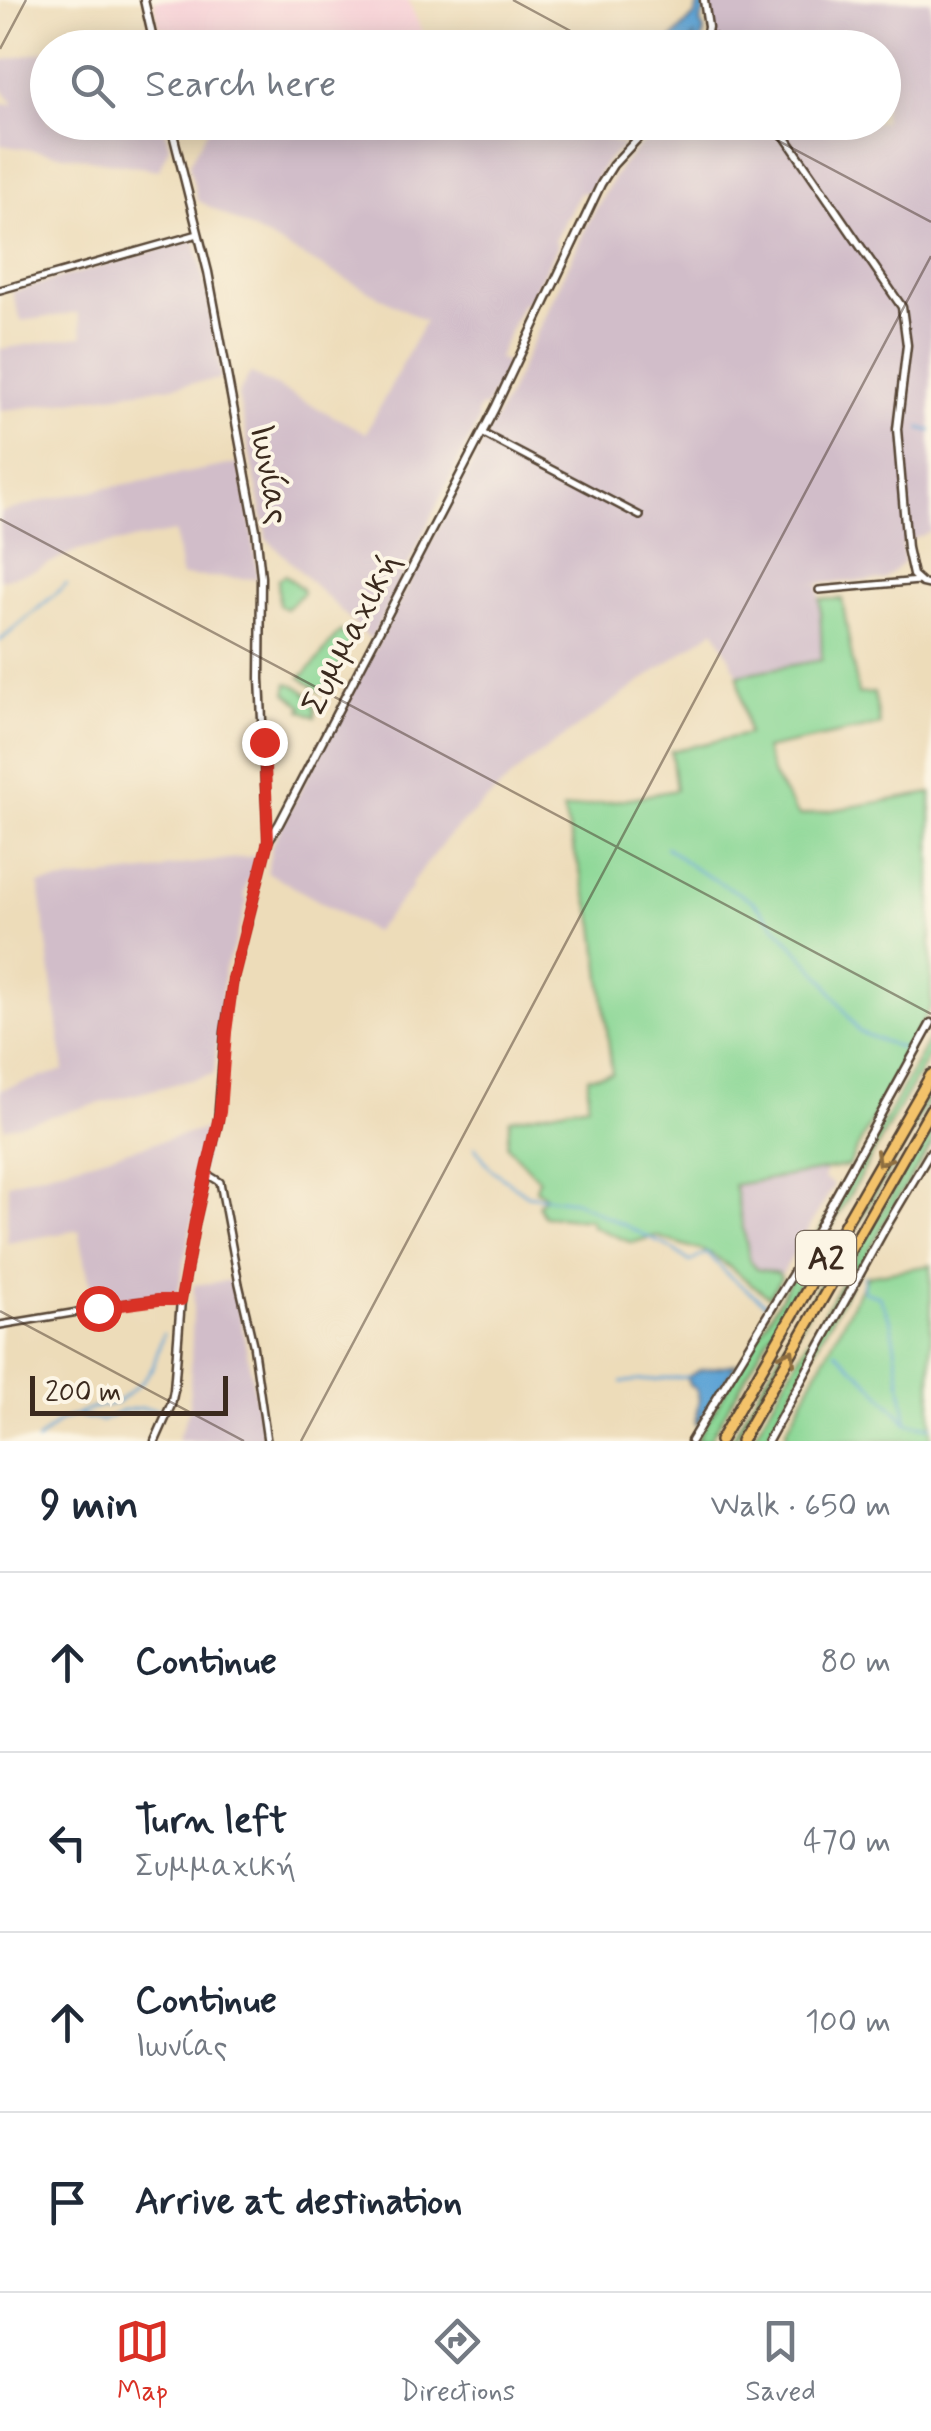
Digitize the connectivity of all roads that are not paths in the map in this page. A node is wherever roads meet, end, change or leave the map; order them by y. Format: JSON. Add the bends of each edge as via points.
{"nodes":[{"id":1,"x":144,"y":0,"type":"edge"},
{"id":2,"x":704,"y":0,"type":"edge"},
{"id":3,"x":150,"y":30,"type":"edge"},
{"id":4,"x":707,"y":30,"type":"edge"},
{"id":5,"x":174,"y":140,"type":"edge"},
{"id":6,"x":636,"y":140,"type":"edge"},
{"id":7,"x":788,"y":140,"type":"edge"},
{"id":8,"x":198,"y":234,"type":"junction"},
{"id":9,"x":0,"y":290,"type":"edge"},
{"id":10,"x":482,"y":433,"type":"junction"},
{"id":11,"x":640,"y":516,"type":"dead end"},
{"id":12,"x":919,"y":581,"type":"junction"},
{"id":13,"x":931,"y":584,"type":"edge"},
{"id":14,"x":819,"y":590,"type":"dead end"},
{"id":15,"x":267,"y":819,"type":"junction"},
{"id":16,"x":279,"y":824,"type":"junction"},
{"id":17,"x":268,"y":841,"type":"junction"},
{"id":18,"x":931,"y":1023,"type":"edge"},
{"id":19,"x":931,"y":1074,"type":"edge"},
{"id":20,"x":931,"y":1109,"type":"edge"},
{"id":21,"x":931,"y":1151,"type":"edge"},
{"id":22,"x":207,"y":1174,"type":"junction"},
{"id":23,"x":181,"y":1300,"type":"junction"},
{"id":24,"x":0,"y":1326,"type":"edge"},
{"id":25,"x":155,"y":1441,"type":"edge"},
{"id":26,"x":267,"y":1441,"type":"edge"},
{"id":27,"x":691,"y":1441,"type":"edge"},
{"id":28,"x":720,"y":1441,"type":"edge"},
{"id":29,"x":741,"y":1441,"type":"edge"},
{"id":30,"x":768,"y":1441,"type":"edge"}],
"edges":[{"from":1,"to":3,"type":"street"},
{"from":2,"to":4,"type":"street"},
{"from":5,"to":8,"type":"street","name":"Ιωνίας"},
{"from":6,"to":10,"type":"street","name":"Συμμαχική","via":[[601,184]]},
{"from":7,"to":12,"type":"street","via":[[904,313],[897,437],[906,548]]},
{"from":8,"to":9,"type":"street"},
{"from":8,"to":15,"type":"street","name":"Ιωνίας","via":[[256,530]]},
{"from":10,"to":11,"type":"street"},
{"from":10,"to":16,"type":"street","name":"Συμμαχική"},
{"from":12,"to":13,"type":"street"},
{"from":12,"to":14,"type":"street"},
{"from":15,"to":16,"type":"street"},
{"from":15,"to":17,"type":"street","name":"Ιωνίας"},
{"from":16,"to":17,"type":"street","name":"Συμμαχική"},
{"from":17,"to":22,"type":"street","name":"Συμμαχική","via":[[233,979]]},
{"from":18,"to":27,"type":"street","via":[[795,1270]]},
{"from":19,"to":28,"type":"highway","number":"Α2","one_way":true},
{"from":29,"to":20,"type":"highway","number":"Α2","one_way":true},
{"from":21,"to":30,"type":"street"},
{"from":22,"to":23,"type":"street","name":"Συμμαχική"},
{"from":22,"to":26,"type":"street","via":[[220,1182]]},
{"from":23,"to":24,"type":"street"},
{"from":23,"to":25,"type":"street","name":"Συμμαχική","via":[[174,1390]]}]}
